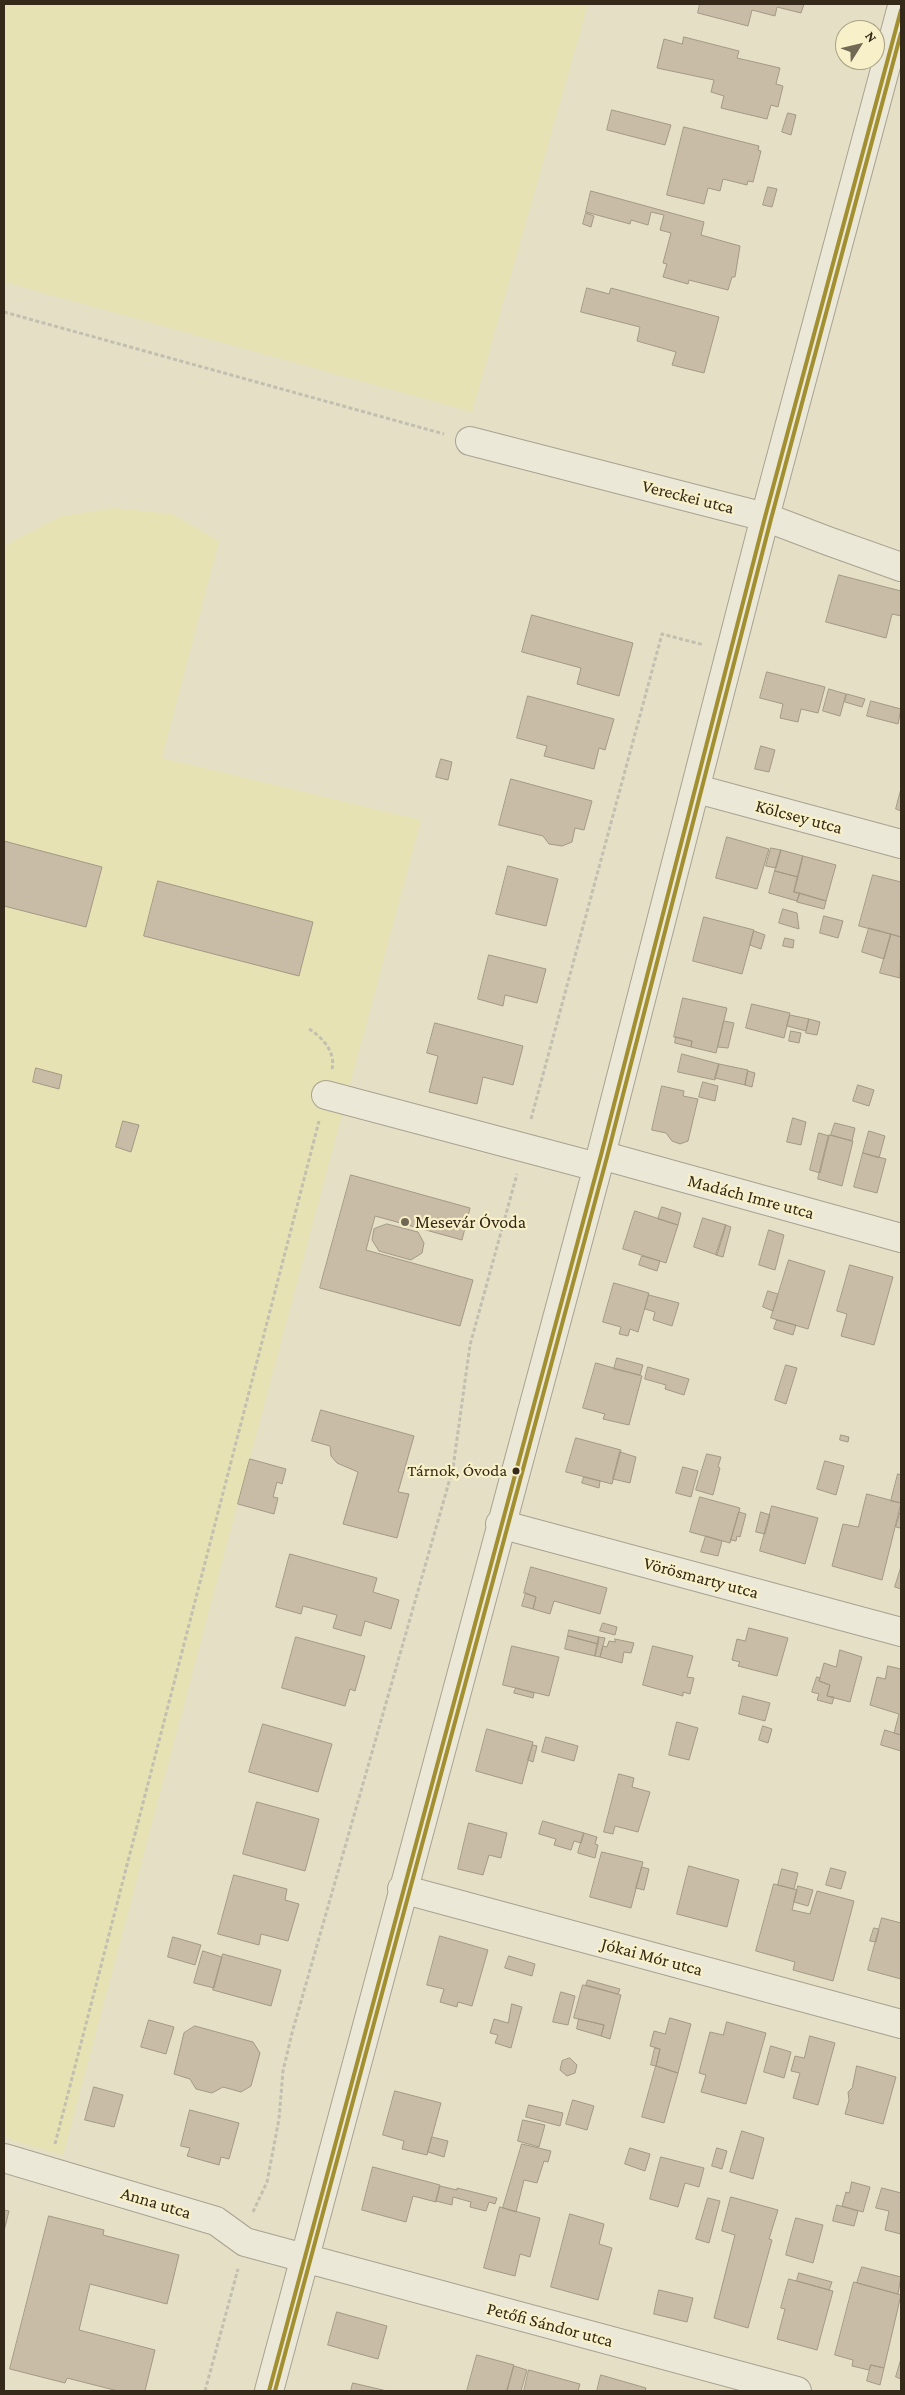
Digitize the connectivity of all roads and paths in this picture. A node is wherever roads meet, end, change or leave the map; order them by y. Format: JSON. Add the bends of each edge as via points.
{"nodes":[{"id":1,"x":901,"y":10,"type":"edge"},
{"id":2,"x":4,"y":312,"type":"edge"},
{"id":3,"x":470,"y":441,"type":"joint"},
{"id":4,"x":766,"y":517,"type":"junction"},
{"id":5,"x":901,"y":567,"type":"edge"},
{"id":6,"x":731,"y":652,"type":"junction"},
{"id":7,"x":697,"y":789,"type":"junction"},
{"id":8,"x":901,"y":844,"type":"edge"},
{"id":9,"x":310,"y":1029,"type":"dead end"},
{"id":10,"x":326,"y":1095,"type":"junction"},
{"id":11,"x":524,"y":1147,"type":"junction"},
{"id":12,"x":599,"y":1161,"type":"junction"},
{"id":13,"x":901,"y":1238,"type":"edge"},
{"id":14,"x":500,"y":1524,"type":"junction"},
{"id":15,"x":901,"y":1632,"type":"edge"},
{"id":16,"x":402,"y":1889,"type":"junction"},
{"id":17,"x":901,"y":2024,"type":"edge"},
{"id":18,"x":4,"y":2158,"type":"edge"},
{"id":19,"x":48,"y":2171,"type":"junction"},
{"id":20,"x":245,"y":2242,"type":"junction"},
{"id":21,"x":304,"y":2258,"type":"junction"},
{"id":22,"x":205,"y":2391,"type":"edge"},
{"id":23,"x":268,"y":2391,"type":"edge"},
{"id":24,"x":797,"y":2391,"type":"edge"}],
"edges":[{"from":1,"to":4,"type":"street"},
{"from":2,"to":3,"type":"path"},
{"from":3,"to":4,"type":"street","name":"Vereckei utca"},
{"from":4,"to":5,"type":"street","name":"Vereckei utca"},
{"from":4,"to":6,"type":"street"},
{"from":6,"to":7,"type":"street"},
{"from":6,"to":11,"type":"path","via":[[662,634]]},
{"from":7,"to":8,"type":"street","name":"Kölcsey utca"},
{"from":7,"to":12,"type":"street"},
{"from":9,"to":10,"type":"path","via":[[319,1035],[331,1054],[333,1065]]},
{"from":10,"to":11,"type":"street","name":"Madách Imre utca"},
{"from":10,"to":19,"type":"path"},
{"from":11,"to":12,"type":"street","name":"Madách Imre utca"},
{"from":11,"to":20,"type":"path","via":[[470,1345],[453,1468],[292,2032],[267,2182],[250,2219]]},
{"from":12,"to":13,"type":"street","name":"Madách Imre utca"},
{"from":12,"to":14,"type":"street"},
{"from":14,"to":15,"type":"street","name":"Vörösmarty utca"},
{"from":14,"to":16,"type":"street"},
{"from":16,"to":17,"type":"street","name":"Jókai Mór utca"},
{"from":16,"to":21,"type":"street"},
{"from":18,"to":19,"type":"street","name":"Anna utca"},
{"from":19,"to":20,"type":"street","name":"Anna utca","via":[[216,2221]]},
{"from":20,"to":21,"type":"street","name":"Anna utca"},
{"from":20,"to":22,"type":"path"},
{"from":21,"to":23,"type":"street"},
{"from":21,"to":24,"type":"street","name":"Petőfi Sándor utca"}]}
